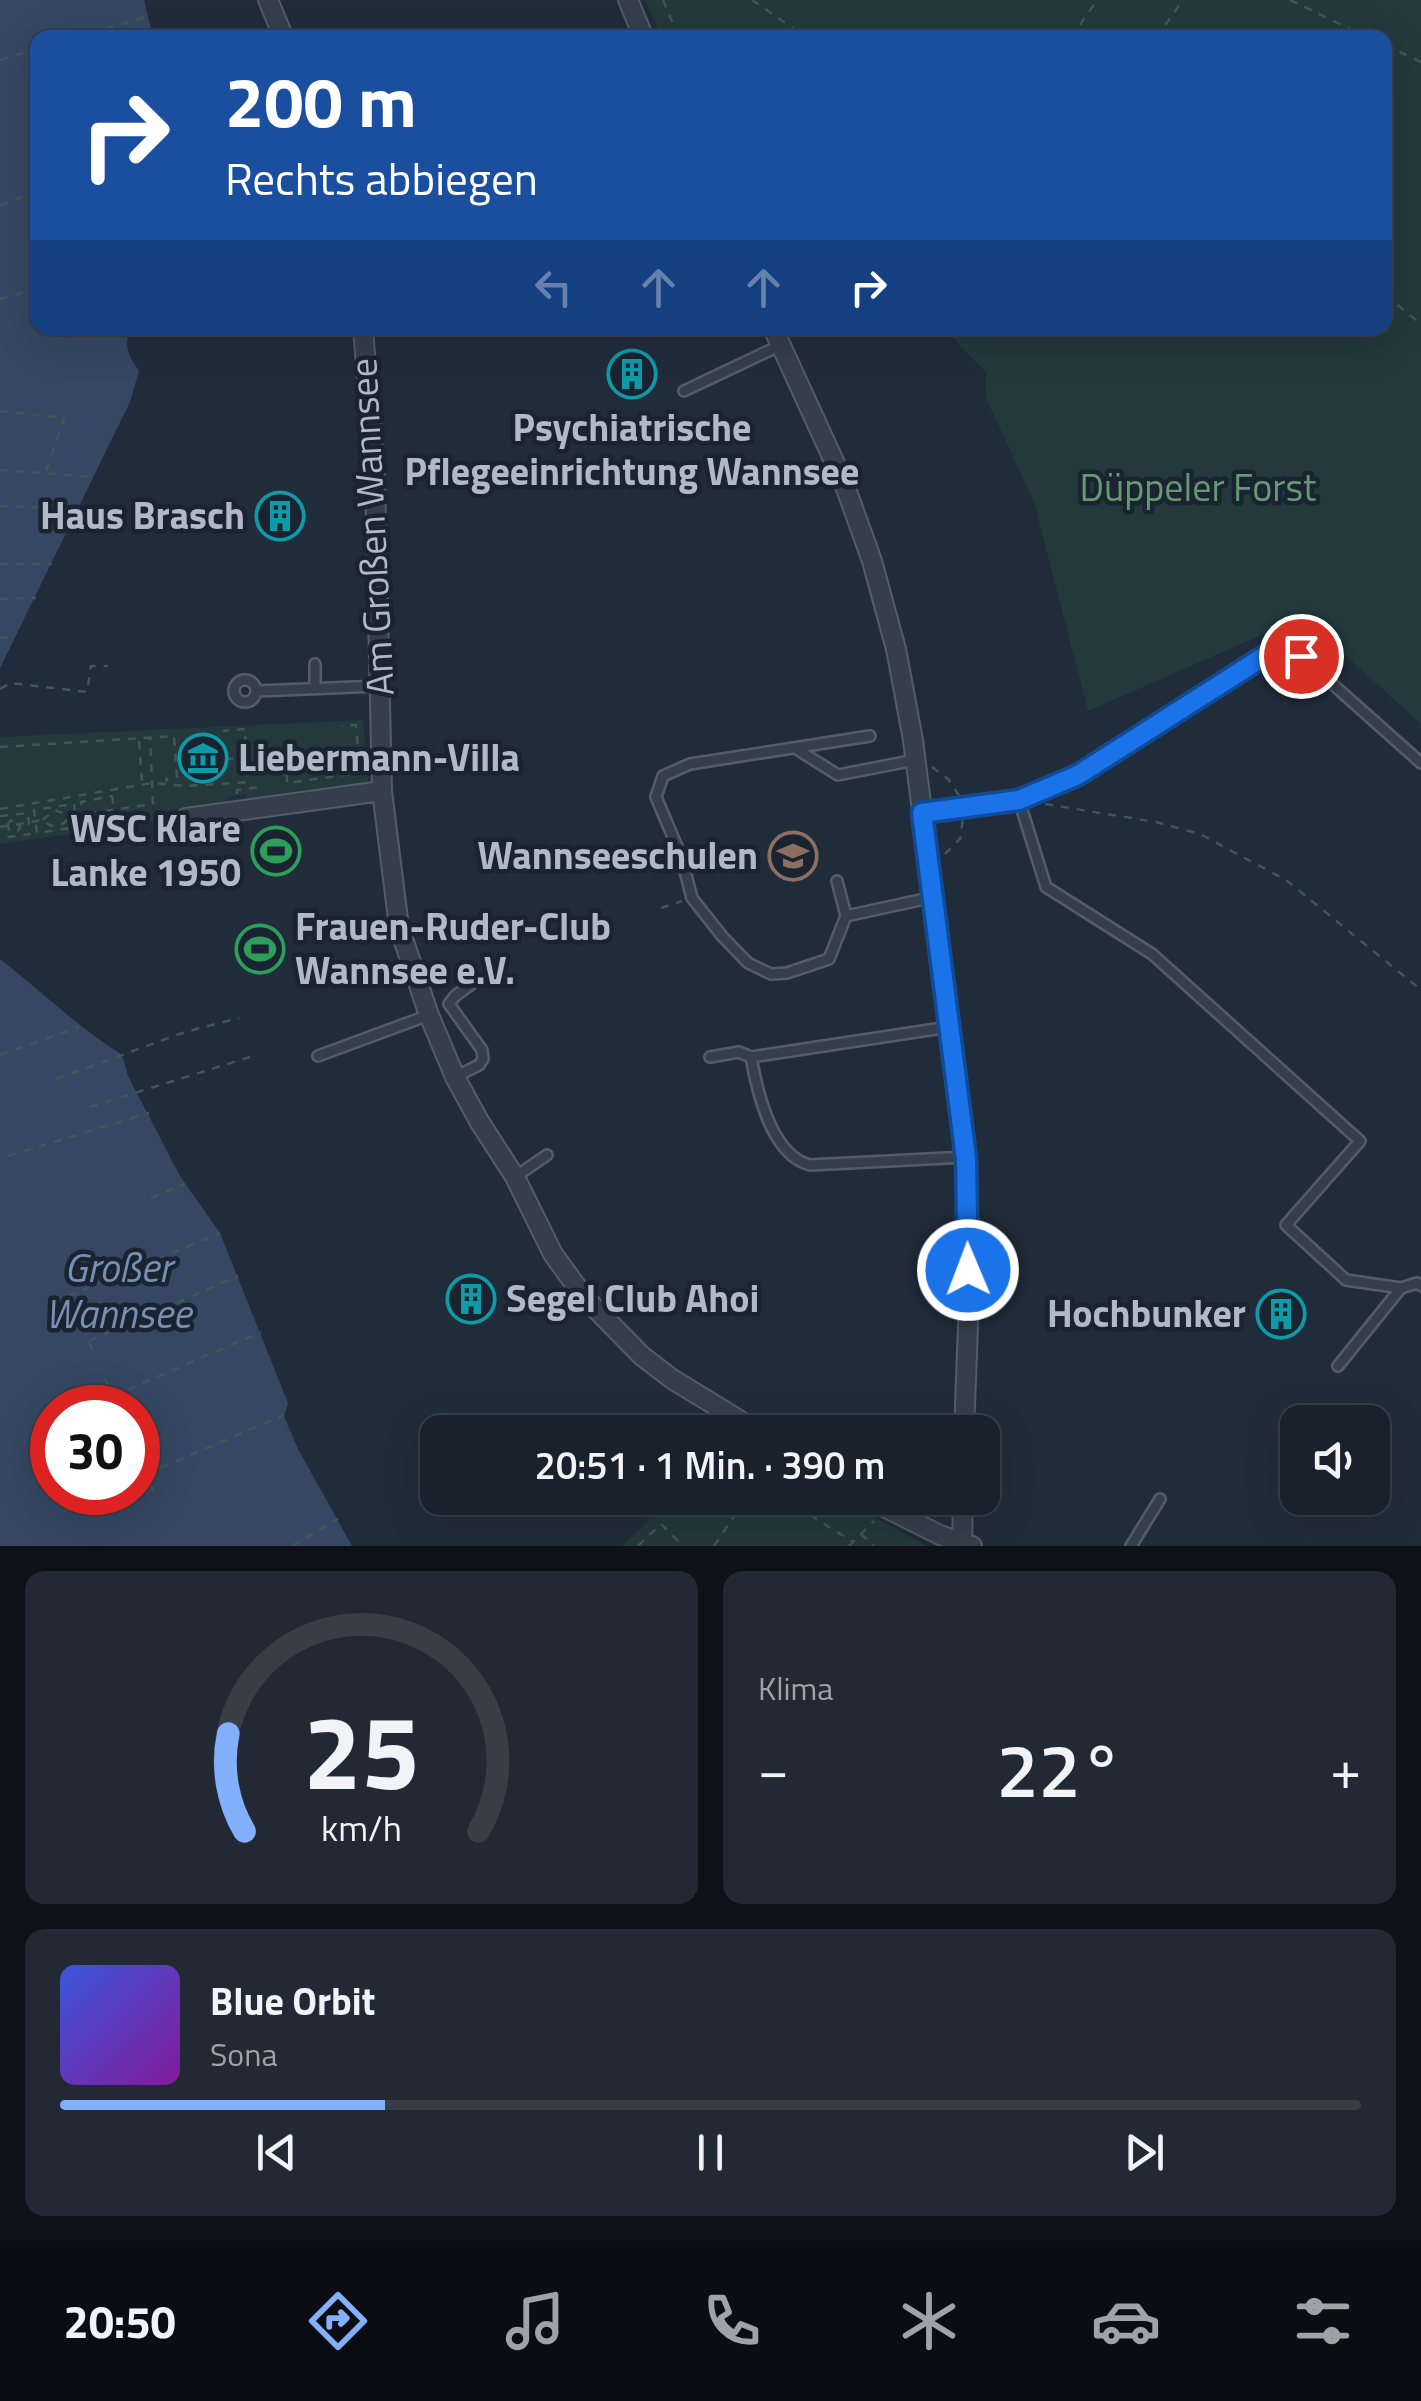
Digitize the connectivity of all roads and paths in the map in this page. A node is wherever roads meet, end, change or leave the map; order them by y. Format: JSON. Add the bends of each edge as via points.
{"nodes":[{"id":1,"x":268,"y":0,"type":"edge"},
{"id":2,"x":628,"y":0,"type":"edge"},
{"id":3,"x":663,"y":0,"type":"edge"},
{"id":4,"x":752,"y":0,"type":"edge"},
{"id":5,"x":1097,"y":0,"type":"edge"},
{"id":6,"x":1183,"y":0,"type":"edge"},
{"id":7,"x":1290,"y":0,"type":"edge"},
{"id":8,"x":148,"y":16,"type":"dead end"},
{"id":9,"x":102,"y":30,"type":"edge"},
{"id":10,"x":281,"y":30,"type":"edge"},
{"id":11,"x":641,"y":30,"type":"edge"},
{"id":12,"x":676,"y":30,"type":"edge"},
{"id":13,"x":795,"y":30,"type":"edge"},
{"id":14,"x":1077,"y":30,"type":"edge"},
{"id":15,"x":1162,"y":30,"type":"edge"},
{"id":16,"x":1352,"y":30,"type":"edge"},
{"id":17,"x":1392,"y":48,"type":"edge"},
{"id":18,"x":30,"y":51,"type":"edge"},
{"id":19,"x":0,"y":60,"type":"edge"},
{"id":20,"x":1421,"y":62,"type":"edge"},
{"id":21,"x":30,"y":194,"type":"edge"},
{"id":22,"x":0,"y":205,"type":"edge"},
{"id":23,"x":30,"y":290,"type":"edge"},
{"id":24,"x":0,"y":299,"type":"edge"},
{"id":25,"x":1392,"y":301,"type":"edge"},
{"id":26,"x":1421,"y":324,"type":"edge"},
{"id":27,"x":364,"y":335,"type":"edge"},
{"id":28,"x":777,"y":336,"type":"edge"},
{"id":29,"x":684,"y":391,"type":"dead end"},
{"id":30,"x":0,"y":410,"type":"edge"},
{"id":31,"x":0,"y":470,"type":"edge"},
{"id":32,"x":46,"y":474,"type":"junction"},
{"id":33,"x":95,"y":477,"type":"dead end"},
{"id":34,"x":0,"y":506,"type":"edge"},
{"id":35,"x":80,"y":509,"type":"dead end"},
{"id":36,"x":0,"y":564,"type":"edge"},
{"id":37,"x":52,"y":564,"type":"dead end"},
{"id":38,"x":36,"y":598,"type":"dead end"},
{"id":39,"x":0,"y":599,"type":"edge"},
{"id":40,"x":16,"y":637,"type":"dead end"},
{"id":41,"x":0,"y":638,"type":"edge"},
{"id":42,"x":314,"y":664,"type":"dead end"},
{"id":43,"x":108,"y":666,"type":"dead end"},
{"id":44,"x":380,"y":686,"type":"junction"},
{"id":45,"x":315,"y":689,"type":"junction"},
{"id":46,"x":0,"y":690,"type":"edge"},
{"id":47,"x":257,"y":691,"type":"dead end"},
{"id":48,"x":342,"y":726,"type":"dead end"},
{"id":49,"x":223,"y":731,"type":"dead end"},
{"id":50,"x":870,"y":736,"type":"dead end"},
{"id":51,"x":150,"y":738,"type":"junction"},
{"id":52,"x":139,"y":739,"type":"junction"},
{"id":53,"x":0,"y":747,"type":"edge"},
{"id":54,"x":795,"y":748,"type":"junction"},
{"id":55,"x":358,"y":750,"type":"junction"},
{"id":56,"x":286,"y":755,"type":"junction"},
{"id":57,"x":246,"y":758,"type":"junction"},
{"id":58,"x":915,"y":758,"type":"junction"},
{"id":59,"x":224,"y":759,"type":"dead end"},
{"id":60,"x":1421,"y":763,"type":"edge"},
{"id":61,"x":152,"y":783,"type":"junction"},
{"id":62,"x":142,"y":785,"type":"junction"},
{"id":63,"x":167,"y":785,"type":"junction"},
{"id":64,"x":382,"y":791,"type":"junction"},
{"id":65,"x":53,"y":800,"type":"junction"},
{"id":66,"x":1019,"y":800,"type":"junction"},
{"id":67,"x":966,"y":806,"type":"junction"},
{"id":68,"x":54,"y":808,"type":"junction"},
{"id":69,"x":0,"y":809,"type":"edge"},
{"id":70,"x":114,"y":810,"type":"junction"},
{"id":71,"x":922,"y":813,"type":"junction"},
{"id":72,"x":83,"y":814,"type":"junction"},
{"id":73,"x":0,"y":816,"type":"edge"},
{"id":74,"x":73,"y":816,"type":"junction"},
{"id":75,"x":186,"y":818,"type":"dead end"},
{"id":76,"x":13,"y":820,"type":"junction"},
{"id":77,"x":43,"y":820,"type":"junction"},
{"id":78,"x":35,"y":821,"type":"junction"},
{"id":79,"x":29,"y":822,"type":"junction"},
{"id":80,"x":20,"y":824,"type":"junction"},
{"id":81,"x":8,"y":826,"type":"junction"},
{"id":82,"x":0,"y":827,"type":"edge"},
{"id":83,"x":57,"y":828,"type":"junction"},
{"id":84,"x":15,"y":834,"type":"junction"},
{"id":85,"x":0,"y":838,"type":"edge"},
{"id":86,"x":930,"y":869,"type":"junction"},
{"id":87,"x":837,"y":881,"type":"dead end"},
{"id":88,"x":692,"y":898,"type":"junction"},
{"id":89,"x":934,"y":898,"type":"junction"},
{"id":90,"x":661,"y":908,"type":"dead end"},
{"id":91,"x":846,"y":916,"type":"junction"},
{"id":92,"x":476,"y":980,"type":"dead end"},
{"id":93,"x":1421,"y":990,"type":"edge"},
{"id":94,"x":429,"y":1015,"type":"junction"},
{"id":95,"x":240,"y":1018,"type":"dead end"},
{"id":96,"x":951,"y":1026,"type":"junction"},
{"id":97,"x":79,"y":1027,"type":"dead end"},
{"id":98,"x":0,"y":1055,"type":"edge"},
{"id":99,"x":318,"y":1056,"type":"dead end"},
{"id":100,"x":710,"y":1056,"type":"dead end"},
{"id":101,"x":752,"y":1056,"type":"junction"},
{"id":102,"x":250,"y":1057,"type":"dead end"},
{"id":103,"x":455,"y":1077,"type":"junction"},
{"id":104,"x":56,"y":1079,"type":"dead end"},
{"id":105,"x":90,"y":1107,"type":"dead end"},
{"id":106,"x":149,"y":1113,"type":"dead end"},
{"id":107,"x":547,"y":1155,"type":"dead end"},
{"id":108,"x":8,"y":1156,"type":"dead end"},
{"id":109,"x":966,"y":1158,"type":"junction"},
{"id":110,"x":516,"y":1177,"type":"junction"},
{"id":111,"x":184,"y":1184,"type":"dead end"},
{"id":112,"x":151,"y":1198,"type":"dead end"},
{"id":113,"x":220,"y":1233,"type":"dead end"},
{"id":114,"x":238,"y":1276,"type":"dead end"},
{"id":115,"x":1421,"y":1286,"type":"edge"},
{"id":116,"x":1400,"y":1288,"type":"junction"},
{"id":117,"x":68,"y":1296,"type":"dead end"},
{"id":118,"x":83,"y":1328,"type":"dead end"},
{"id":119,"x":261,"y":1332,"type":"dead end"},
{"id":120,"x":88,"y":1341,"type":"junction"},
{"id":121,"x":95,"y":1356,"type":"dead end"},
{"id":122,"x":1338,"y":1366,"type":"dead end"},
{"id":123,"x":105,"y":1378,"type":"dead end"},
{"id":124,"x":108,"y":1385,"type":"edge"},
{"id":125,"x":138,"y":1385,"type":"edge"},
{"id":126,"x":730,"y":1415,"type":"edge"},
{"id":127,"x":965,"y":1415,"type":"edge"},
{"id":128,"x":284,"y":1416,"type":"dead end"},
{"id":129,"x":160,"y":1468,"type":"edge"},
{"id":130,"x":1160,"y":1499,"type":"dead end"},
{"id":131,"x":735,"y":1515,"type":"edge"},
{"id":132,"x":808,"y":1515,"type":"edge"},
{"id":133,"x":879,"y":1515,"type":"edge"},
{"id":134,"x":899,"y":1515,"type":"edge"},
{"id":135,"x":964,"y":1515,"type":"edge"},
{"id":136,"x":338,"y":1519,"type":"dead end"},
{"id":137,"x":861,"y":1534,"type":"junction"},
{"id":138,"x":646,"y":1538,"type":"junction"},
{"id":139,"x":851,"y":1544,"type":"edge"},
{"id":140,"x":967,"y":1544,"type":"edge"},
{"id":141,"x":292,"y":1546,"type":"edge"},
{"id":142,"x":638,"y":1546,"type":"edge"},
{"id":143,"x":653,"y":1546,"type":"edge"},
{"id":144,"x":683,"y":1546,"type":"edge"},
{"id":145,"x":714,"y":1546,"type":"edge"},
{"id":146,"x":874,"y":1546,"type":"edge"},
{"id":147,"x":1131,"y":1546,"type":"edge"}],
"edges":[{"from":1,"to":10,"type":"street"},
{"from":2,"to":11,"type":"street"},
{"from":3,"to":12,"type":"path"},
{"from":4,"to":13,"type":"path"},
{"from":5,"to":14,"type":"path"},
{"from":6,"to":15,"type":"path"},
{"from":7,"to":16,"type":"path"},
{"from":8,"to":9,"type":"path"},
{"from":17,"to":20,"type":"path"},
{"from":18,"to":19,"type":"path"},
{"from":21,"to":22,"type":"path"},
{"from":23,"to":24,"type":"path"},
{"from":25,"to":26,"type":"path"},
{"from":27,"to":44,"type":"street","name":"Am Großen Wannsee"},
{"from":28,"to":29,"type":"lane"},
{"from":28,"to":58,"type":"street","via":[[872,560]]},
{"from":30,"to":32,"type":"path","via":[[64,418]]},
{"from":31,"to":32,"type":"path"},
{"from":32,"to":33,"type":"path"},
{"from":34,"to":35,"type":"path"},
{"from":36,"to":37,"type":"path"},
{"from":38,"to":39,"type":"path"},
{"from":40,"to":41,"type":"path"},
{"from":42,"to":45,"type":"lane"},
{"from":43,"to":46,"type":"path","via":[[91,666],[87,692],[10,683]]},
{"from":44,"to":45,"type":"lane"},
{"from":44,"to":64,"type":"street","name":"Am Großen Wannsee"},
{"from":45,"to":47,"type":"lane"},
{"from":48,"to":55,"type":"path","via":[[356,725]]},
{"from":49,"to":57,"type":"path","via":[[244,730]]},
{"from":50,"to":54,"type":"lane"},
{"from":51,"to":52,"type":"path"},
{"from":51,"to":61,"type":"path"},
{"from":51,"to":63,"type":"path","via":[[174,736],[177,777],[166,779]]},
{"from":52,"to":53,"type":"path"},
{"from":52,"to":62,"type":"path"},
{"from":54,"to":58,"type":"lane","via":[[838,775]]},
{"from":54,"to":88,"type":"lane","via":[[690,764],[663,776],[656,796]]},
{"from":55,"to":56,"type":"path"},
{"from":55,"to":56,"type":"path","via":[[360,774],[288,784]]},
{"from":56,"to":57,"type":"path"},
{"from":57,"to":59,"type":"path"},
{"from":57,"to":63,"type":"path","via":[[248,782]]},
{"from":58,"to":67,"type":"path","via":[[948,779]]},
{"from":58,"to":71,"type":"street"},
{"from":60,"to":66,"type":"lane","via":[[1301,656],[1274,650],[1078,775]]},
{"from":61,"to":62,"type":"path"},
{"from":61,"to":63,"type":"path"},
{"from":61,"to":70,"type":"path","via":[[153,804]]},
{"from":62,"to":65,"type":"path"},
{"from":64,"to":75,"type":"street"},
{"from":64,"to":94,"type":"street","name":"Am Großen Wannsee","via":[[399,927]]},
{"from":65,"to":68,"type":"path"},
{"from":65,"to":69,"type":"path"},
{"from":66,"to":67,"type":"lane"},
{"from":66,"to":93,"type":"path","via":[[1200,834],[1286,880]]},
{"from":66,"to":116,"type":"lane","via":[[1046,887],[1152,954],[1360,1141],[1286,1225],[1346,1280]]},
{"from":67,"to":71,"type":"lane"},
{"from":67,"to":86,"type":"path","via":[[960,839]]},
{"from":68,"to":74,"type":"path"},
{"from":68,"to":74,"type":"path","via":[[74,804]]},
{"from":68,"to":77,"type":"path"},
{"from":68,"to":78,"type":"path","via":[[34,810]]},
{"from":70,"to":72,"type":"path"},
{"from":70,"to":72,"type":"path","via":[[116,822],[86,827]]},
{"from":70,"to":72,"type":"path","via":[[112,796],[81,802]]},
{"from":71,"to":86,"type":"street"},
{"from":72,"to":74,"type":"path"},
{"from":73,"to":76,"type":"path"},
{"from":74,"to":83,"type":"path"},
{"from":74,"to":83,"type":"path","via":[[77,827]]},
{"from":76,"to":79,"type":"path","via":[[28,813]]},
{"from":76,"to":80,"type":"path"},
{"from":76,"to":81,"type":"path"},
{"from":76,"to":84,"type":"path"},
{"from":77,"to":78,"type":"path"},
{"from":77,"to":83,"type":"path"},
{"from":78,"to":79,"type":"path"},
{"from":78,"to":83,"type":"path","via":[[37,833]]},
{"from":79,"to":80,"type":"path"},
{"from":79,"to":84,"type":"path","via":[[30,834]]},
{"from":80,"to":84,"type":"path"},
{"from":81,"to":82,"type":"path"},
{"from":81,"to":84,"type":"path"},
{"from":84,"to":85,"type":"path"},
{"from":86,"to":89,"type":"street"},
{"from":87,"to":91,"type":"lane"},
{"from":88,"to":90,"type":"path"},
{"from":88,"to":91,"type":"lane","via":[[748,962],[771,974],[829,958]]},
{"from":89,"to":91,"type":"lane"},
{"from":89,"to":96,"type":"street"},
{"from":92,"to":103,"type":"lane","via":[[450,1004],[483,1058]]},
{"from":94,"to":99,"type":"lane"},
{"from":94,"to":103,"type":"street","name":"Am Großen Wannsee"},
{"from":95,"to":104,"type":"path"},
{"from":96,"to":101,"type":"lane"},
{"from":96,"to":109,"type":"street"},
{"from":97,"to":98,"type":"path"},
{"from":100,"to":101,"type":"lane"},
{"from":101,"to":109,"type":"lane","via":[[758,1102],[800,1163]]},
{"from":102,"to":105,"type":"path"},
{"from":103,"to":110,"type":"street","name":"Am Großen Wannsee"},
{"from":106,"to":108,"type":"path"},
{"from":107,"to":110,"type":"lane"},
{"from":109,"to":127,"type":"street"},
{"from":110,"to":126,"type":"street","name":"Am Großen Wannsee","via":[[554,1254],[605,1321],[672,1379]]},
{"from":111,"to":112,"type":"path"},
{"from":113,"to":117,"type":"path"},
{"from":114,"to":120,"type":"path"},
{"from":115,"to":116,"type":"lane"},
{"from":116,"to":122,"type":"lane"},
{"from":118,"to":120,"type":"path"},
{"from":119,"to":125,"type":"path"},
{"from":120,"to":121,"type":"path"},
{"from":123,"to":124,"type":"path"},
{"from":128,"to":129,"type":"path"},
{"from":130,"to":147,"type":"lane"},
{"from":131,"to":145,"type":"path"},
{"from":132,"to":139,"type":"path"},
{"from":133,"to":137,"type":"path"},
{"from":134,"to":140,"type":"street"},
{"from":135,"to":140,"type":"street"},
{"from":136,"to":141,"type":"path"},
{"from":137,"to":139,"type":"path"},
{"from":137,"to":146,"type":"path"},
{"from":138,"to":142,"type":"path"},
{"from":138,"to":143,"type":"path"},
{"from":138,"to":144,"type":"path","via":[[660,1524]]}]}
